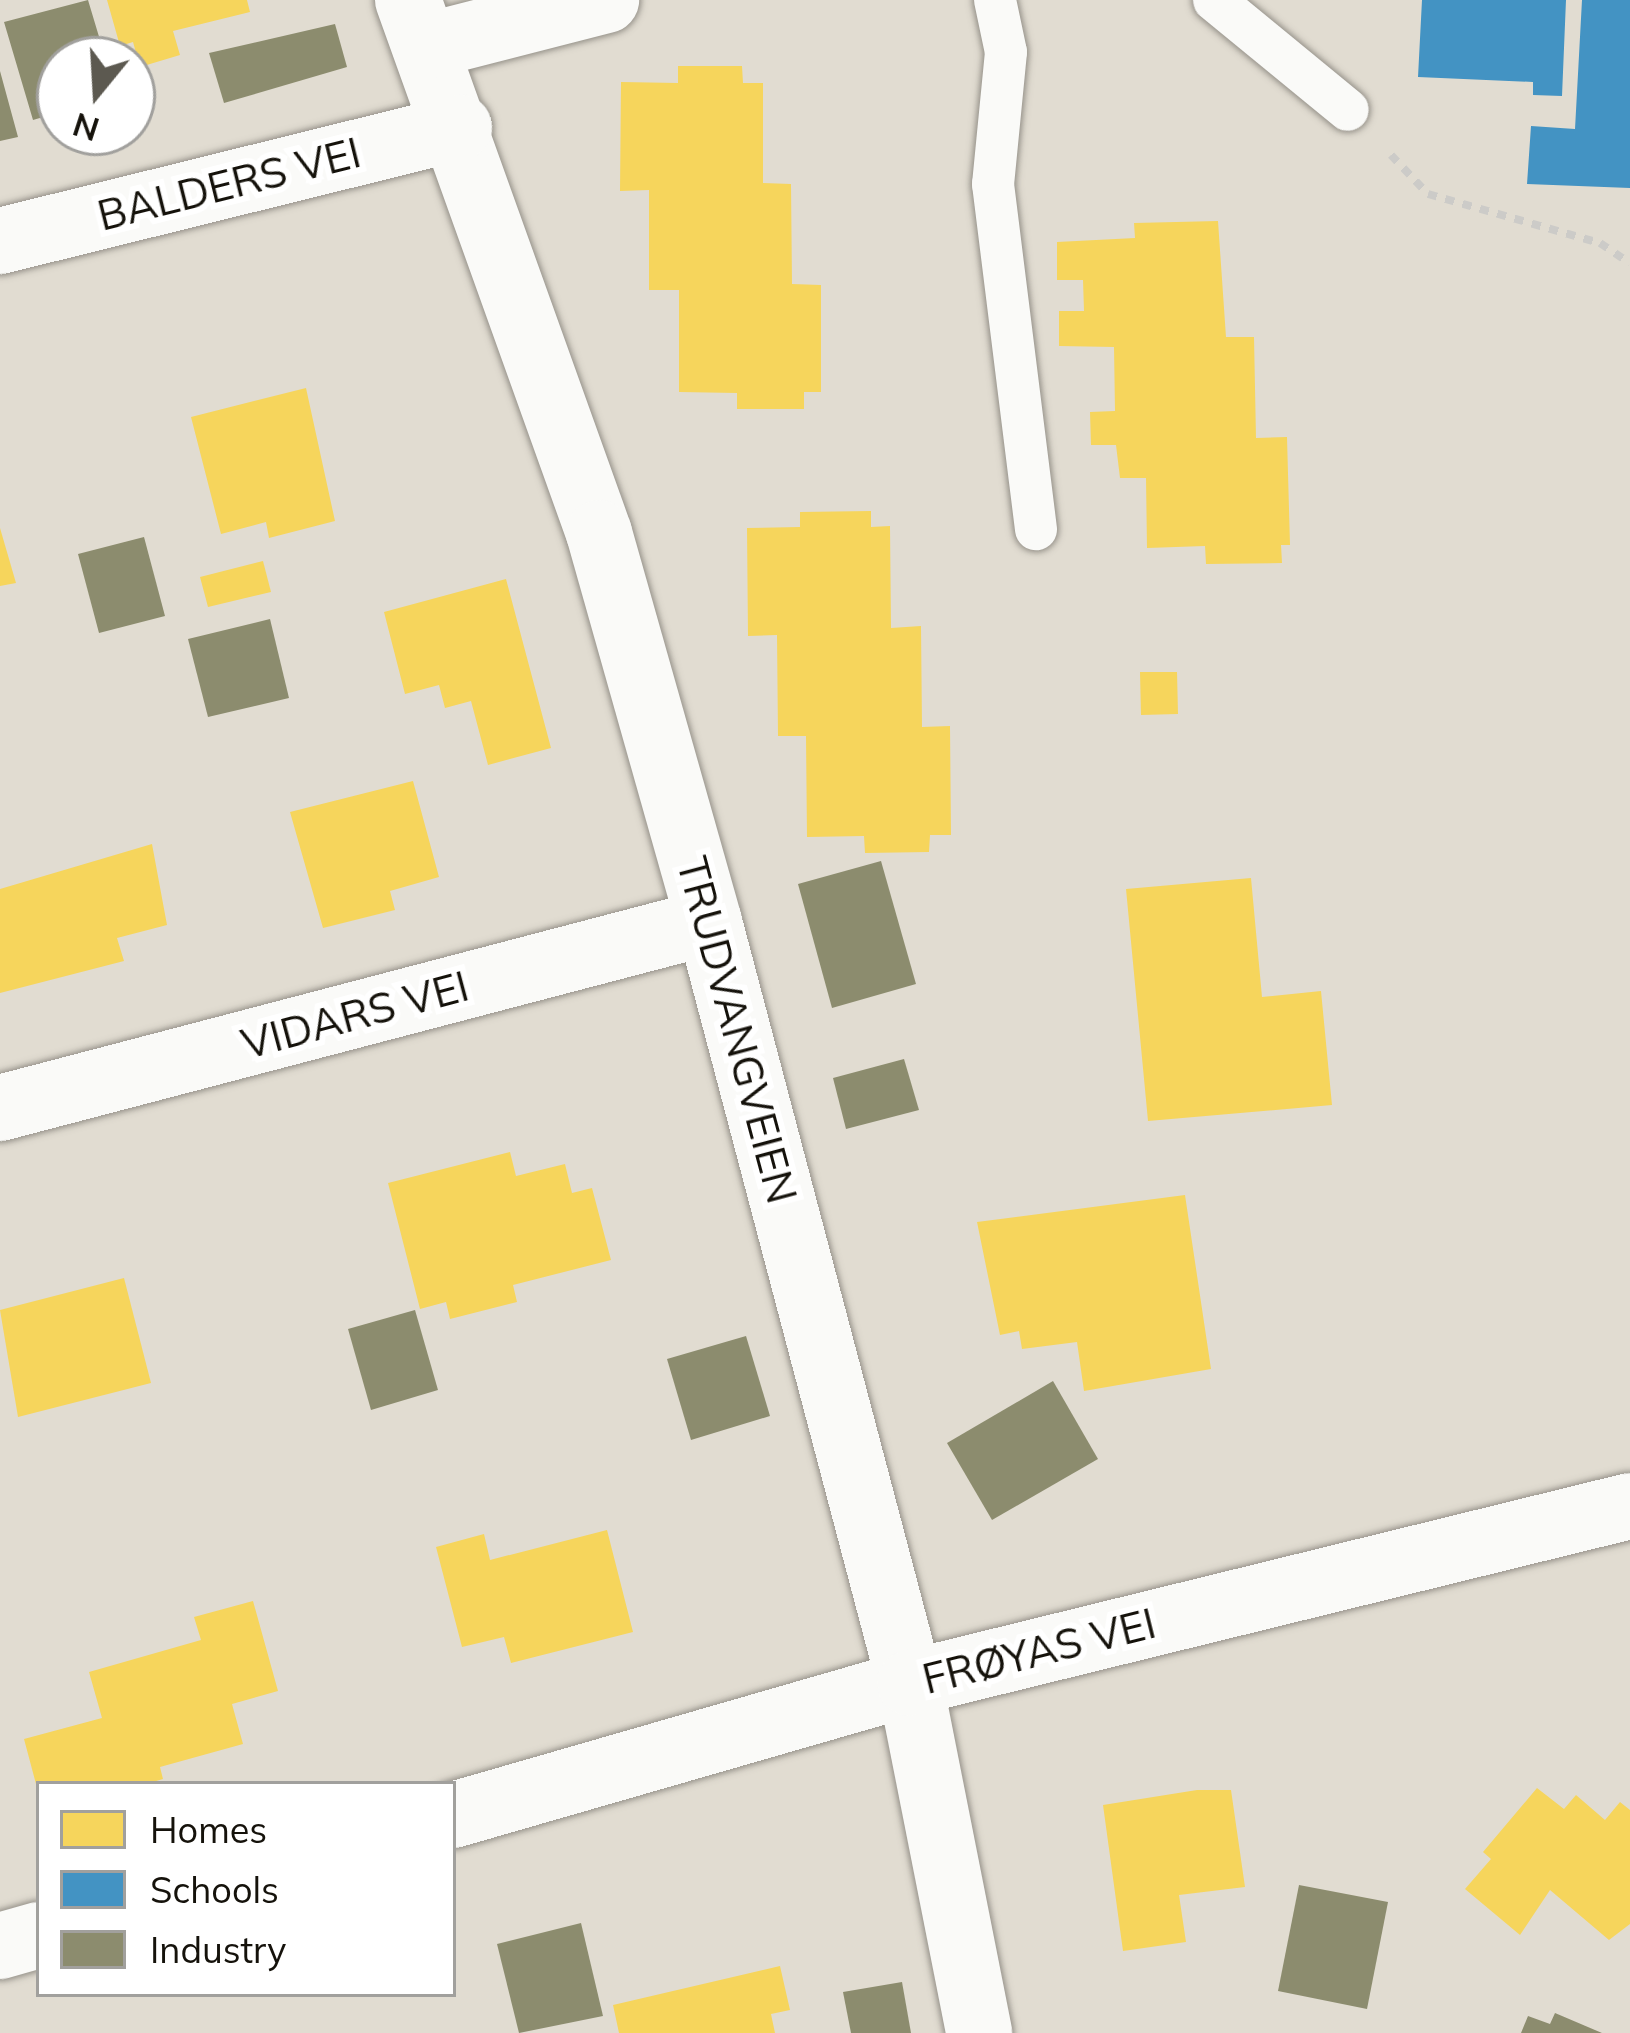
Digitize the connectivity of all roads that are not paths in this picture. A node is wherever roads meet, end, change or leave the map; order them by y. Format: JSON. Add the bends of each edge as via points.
{"nodes":[{"id":1,"x":606,"y":0,"type":"edge"},
{"id":2,"x":995,"y":0,"type":"edge"},
{"id":3,"x":1214,"y":0,"type":"edge"},
{"id":4,"x":418,"y":23,"type":"edge"},
{"id":5,"x":1348,"y":110,"type":"road end"},
{"id":6,"x":459,"y":127,"type":"junction"},
{"id":7,"x":0,"y":241,"type":"edge"},
{"id":8,"x":1036,"y":529,"type":"dead end"},
{"id":9,"x":710,"y":922,"type":"junction"},
{"id":10,"x":0,"y":1108,"type":"edge"},
{"id":11,"x":1630,"y":1506,"type":"edge"},
{"id":12,"x":910,"y":1683,"type":"junction"},
{"id":13,"x":456,"y":1814,"type":"edge"},
{"id":14,"x":36,"y":1936,"type":"edge"},
{"id":15,"x":0,"y":1946,"type":"edge"},
{"id":16,"x":979,"y":2033,"type":"edge"}],
"edges":[{"from":1,"to":4,"type":"street","name":"TRUDVANGVEIEN"},
{"from":2,"to":8,"type":"lane","via":[[1006,52],[994,184]]},
{"from":3,"to":5,"type":"lane"},
{"from":4,"to":6,"type":"street","name":"TRUDVANGVEIEN"},
{"from":6,"to":7,"type":"street","name":"BALDERS VEI"},
{"from":6,"to":9,"type":"street","name":"TRUDVANGVEIEN","via":[[598,533]]},
{"from":9,"to":10,"type":"street","name":"VIDARS VEI"},
{"from":9,"to":12,"type":"street","name":"TRUDVANGVEIEN"},
{"from":11,"to":12,"type":"street","name":"FRØYAS VEI"},
{"from":12,"to":13,"type":"street","name":"FRØYAS VEI"},
{"from":12,"to":16,"type":"street","name":"TRUDVANGVEIEN"},
{"from":14,"to":15,"type":"street"}]}
